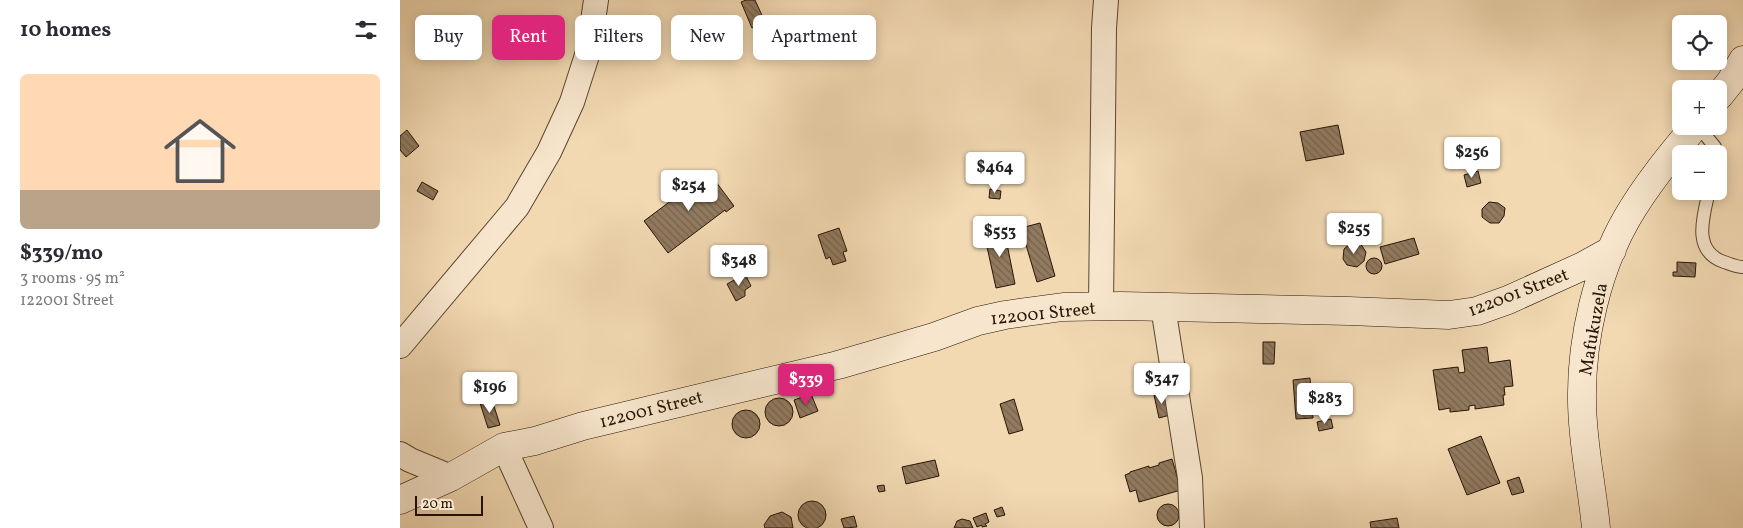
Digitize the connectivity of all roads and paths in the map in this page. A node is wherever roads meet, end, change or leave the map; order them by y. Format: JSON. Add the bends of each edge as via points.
{"nodes":[{"id":1,"x":596,"y":0,"type":"edge"},
{"id":2,"x":1106,"y":0,"type":"edge"},
{"id":3,"x":1743,"y":60,"type":"edge"},
{"id":4,"x":1727,"y":86,"type":"edge"},
{"id":5,"x":1687,"y":135,"type":"edge"},
{"id":6,"x":1705,"y":135,"type":"edge"},
{"id":7,"x":1713,"y":145,"type":"edge"},
{"id":8,"x":1707,"y":200,"type":"edge"},
{"id":9,"x":1612,"y":250,"type":"junction"},
{"id":10,"x":1743,"y":267,"type":"edge"},
{"id":11,"x":1101,"y":307,"type":"junction"},
{"id":12,"x":1163,"y":307,"type":"junction"},
{"id":13,"x":400,"y":346,"type":"edge"},
{"id":14,"x":504,"y":447,"type":"junction"},
{"id":15,"x":400,"y":454,"type":"edge"},
{"id":16,"x":451,"y":477,"type":"junction"},
{"id":17,"x":400,"y":500,"type":"edge"},
{"id":18,"x":541,"y":528,"type":"edge"},
{"id":19,"x":1192,"y":528,"type":"edge"},
{"id":20,"x":1596,"y":528,"type":"edge"}],
"edges":[{"from":1,"to":13,"type":"street","via":[[589,49],[572,102],[549,152],[517,207]]},
{"from":2,"to":11,"type":"street"},
{"from":3,"to":4,"type":"street"},
{"from":5,"to":9,"type":"street","name":"Mafukuzela","via":[[1628,218]]},
{"from":6,"to":7,"type":"lane"},
{"from":8,"to":10,"type":"lane","via":[[1702,218],[1707,252],[1719,261]]},
{"from":9,"to":12,"type":"street","name":"122001 Street","via":[[1508,300],[1477,311],[1449,316]]},
{"from":9,"to":20,"type":"street","name":"Mafukuzela","via":[[1595,297],[1585,354],[1582,400],[1584,447]]},
{"from":11,"to":12,"type":"street","name":"122001 Street"},
{"from":11,"to":14,"type":"street","name":"122001 Street","via":[[1063,307],[978,321],[838,365]]},
{"from":12,"to":19,"type":"street","via":[[1190,478]]},
{"from":14,"to":16,"type":"street","name":"122001 Street"},
{"from":14,"to":18,"type":"street"},
{"from":15,"to":16,"type":"street"},
{"from":16,"to":17,"type":"street","name":"122001 Street"}]}
